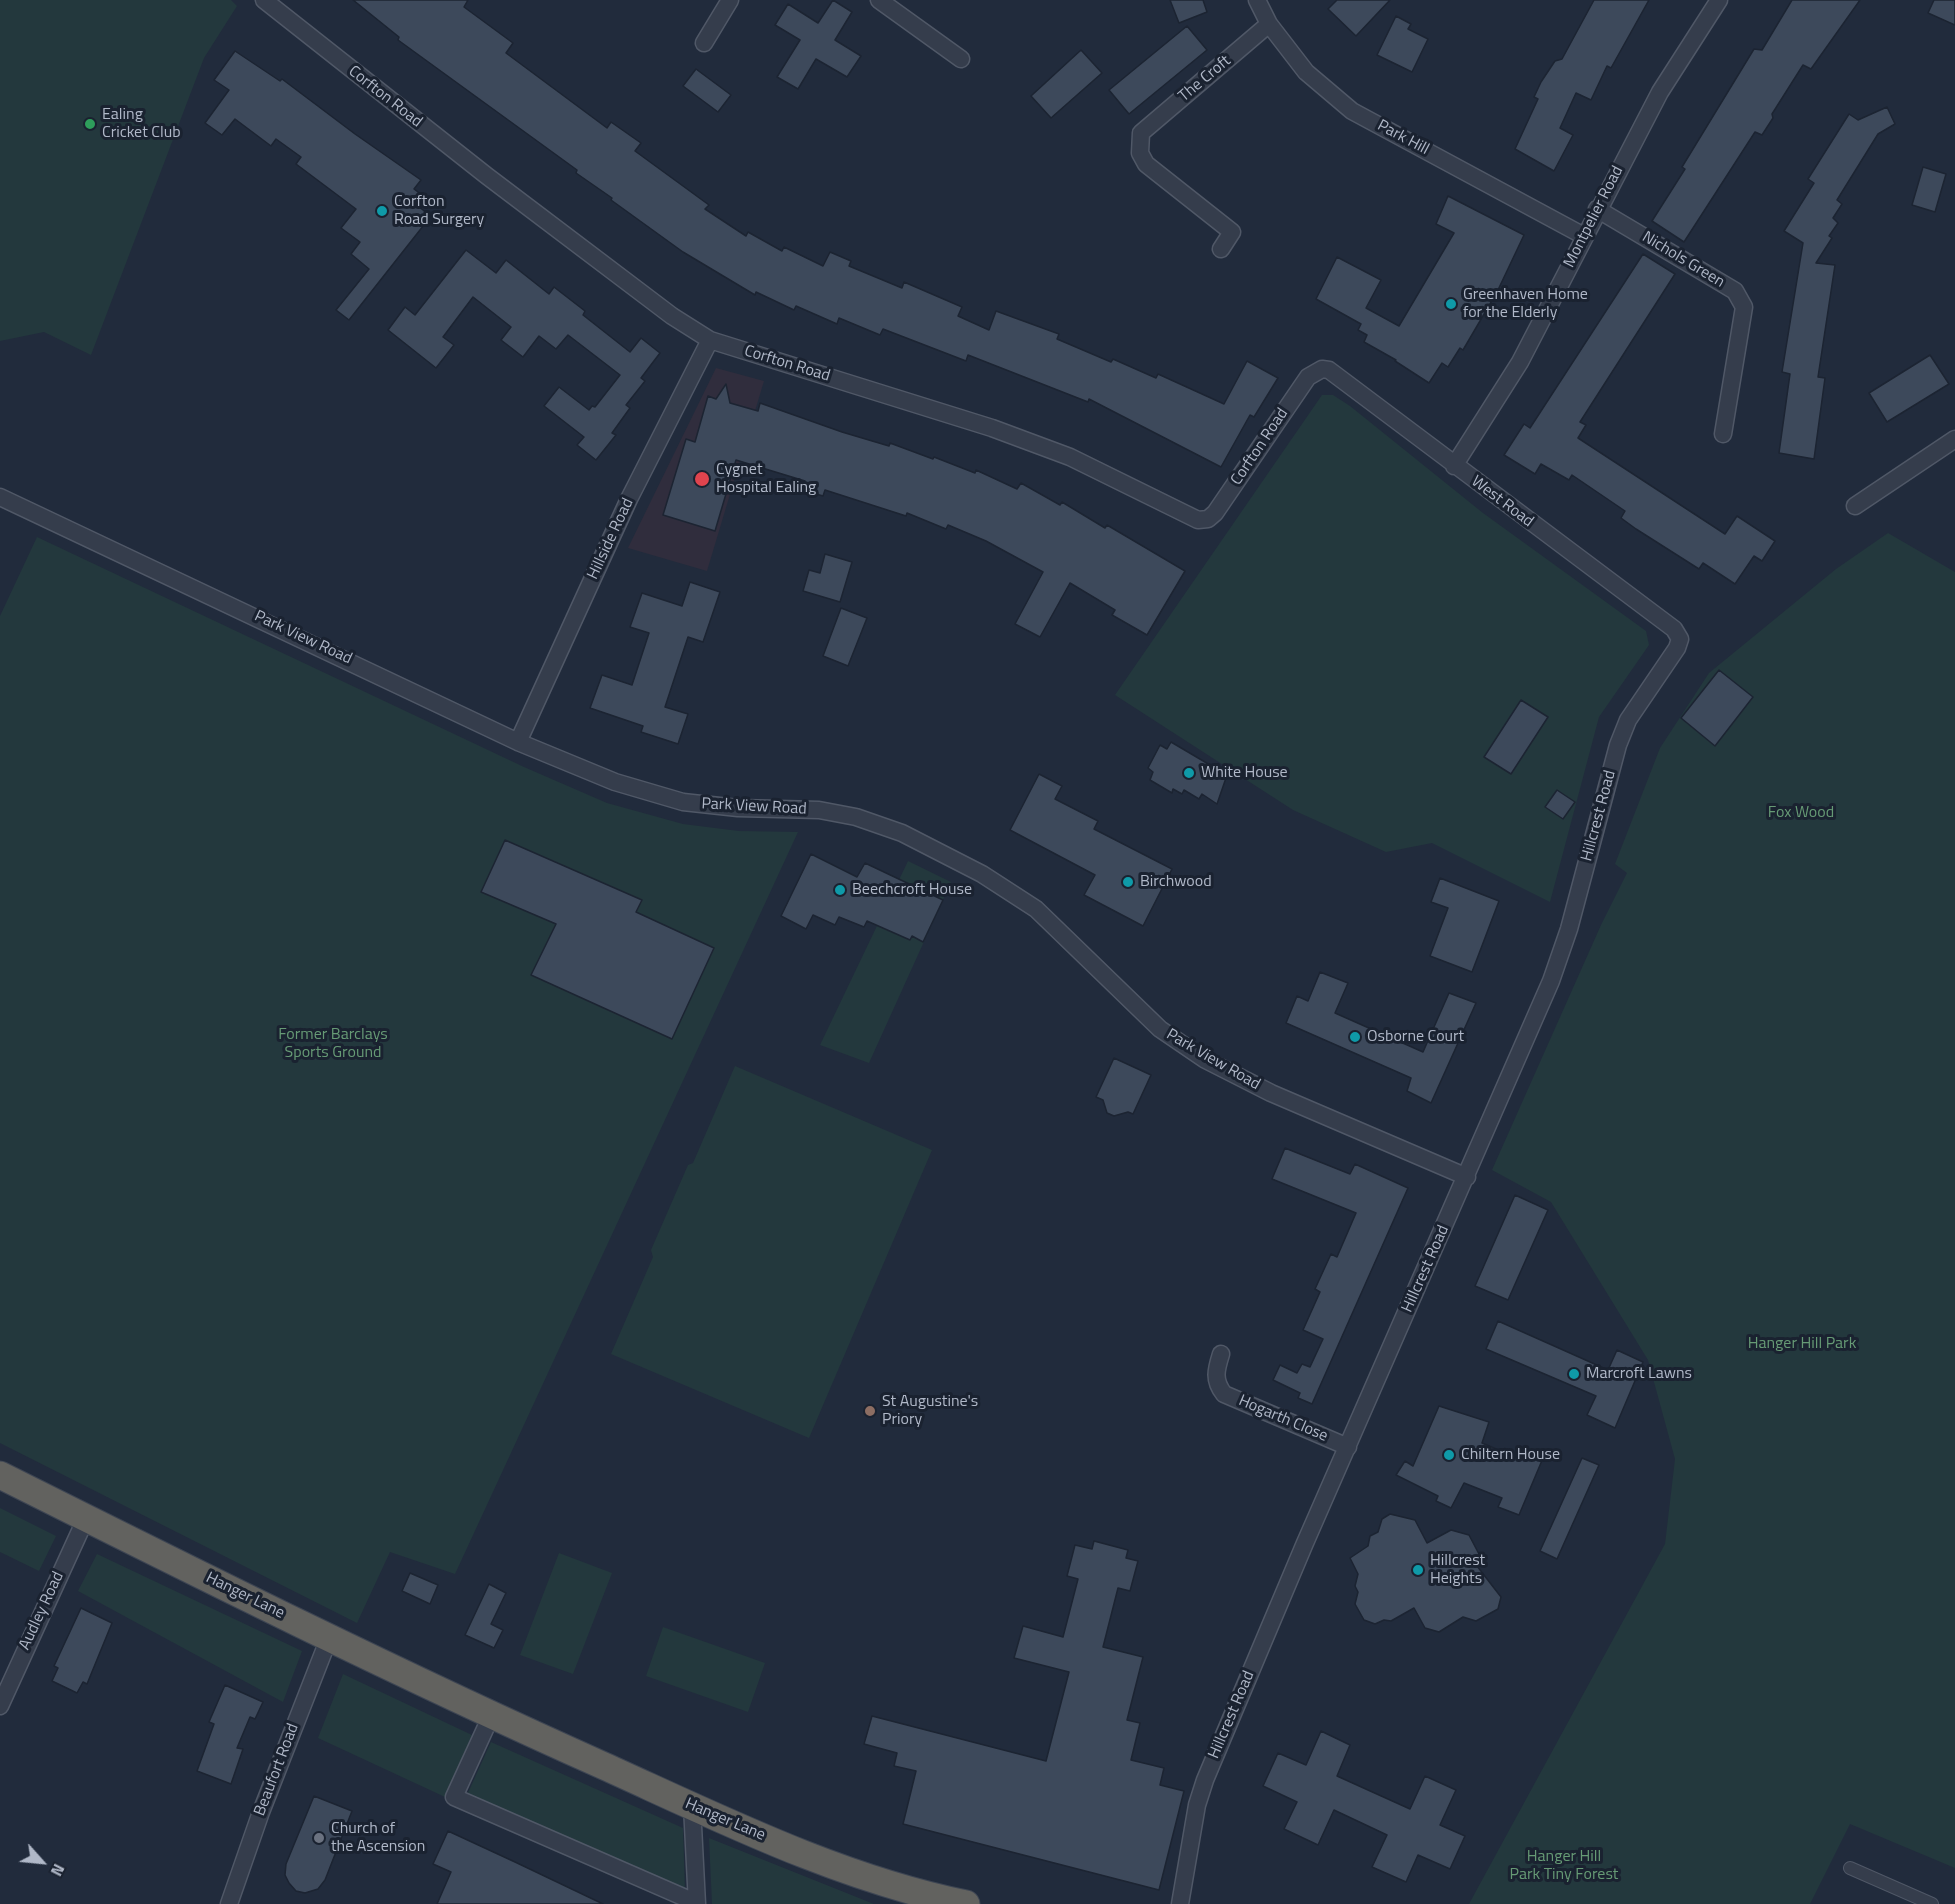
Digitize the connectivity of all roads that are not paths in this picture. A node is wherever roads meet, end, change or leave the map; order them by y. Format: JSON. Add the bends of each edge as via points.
{"nodes":[{"id":1,"x":264,"y":0,"type":"edge"},
{"id":2,"x":730,"y":0,"type":"edge"},
{"id":3,"x":879,"y":0,"type":"edge"},
{"id":4,"x":1257,"y":0,"type":"edge"},
{"id":5,"x":1719,"y":0,"type":"edge"},
{"id":6,"x":1269,"y":24,"type":"junction"},
{"id":7,"x":704,"y":43,"type":"dead end"},
{"id":8,"x":961,"y":59,"type":"dead end"},
{"id":9,"x":1597,"y":209,"type":"junction"},
{"id":10,"x":1584,"y":236,"type":"junction"},
{"id":11,"x":1221,"y":249,"type":"dead end"},
{"id":12,"x":710,"y":340,"type":"junction"},
{"id":13,"x":1322,"y":369,"type":"joint"},
{"id":14,"x":1723,"y":434,"type":"dead end"},
{"id":15,"x":1955,"y":439,"type":"edge"},
{"id":16,"x":1454,"y":466,"type":"junction"},
{"id":17,"x":0,"y":497,"type":"edge"},
{"id":18,"x":1854,"y":506,"type":"dead end"},
{"id":19,"x":1680,"y":639,"type":"joint"},
{"id":20,"x":518,"y":742,"type":"junction"},
{"id":21,"x":1467,"y":1177,"type":"junction"},
{"id":22,"x":1221,"y":1354,"type":"dead end"},
{"id":23,"x":1348,"y":1447,"type":"junction"},
{"id":24,"x":0,"y":1475,"type":"edge"},
{"id":25,"x":86,"y":1518,"type":"junction"},
{"id":26,"x":329,"y":1638,"type":"junction"},
{"id":27,"x":0,"y":1706,"type":"edge"},
{"id":28,"x":491,"y":1716,"type":"junction"},
{"id":29,"x":692,"y":1806,"type":"junction"},
{"id":30,"x":1850,"y":1868,"type":"dead end"},
{"id":31,"x":229,"y":1904,"type":"edge"},
{"id":32,"x":697,"y":1904,"type":"edge"},
{"id":33,"x":966,"y":1904,"type":"edge"},
{"id":34,"x":1180,"y":1904,"type":"edge"},
{"id":35,"x":1932,"y":1904,"type":"edge"}],
"edges":[{"from":1,"to":12,"type":"street","name":"Corfton Road","via":[[496,183],[672,316]]},
{"from":2,"to":7,"type":"street"},
{"from":3,"to":8,"type":"street"},
{"from":4,"to":6,"type":"street","name":"Park Hill"},
{"from":5,"to":9,"type":"street","name":"Montpelier Road","via":[[1660,92]]},
{"from":6,"to":10,"type":"street","name":"Park Hill","via":[[1306,72],[1352,111]]},
{"from":6,"to":11,"type":"street","name":"The Croft","via":[[1141,133],[1140,153],[1146,164],[1232,232]]},
{"from":9,"to":10,"type":"street","name":"Montpelier Road"},
{"from":9,"to":14,"type":"street","name":"Nichols Green","via":[[1735,291],[1744,307]]},
{"from":10,"to":16,"type":"street","name":"Montpelier Road","via":[[1520,362]]},
{"from":12,"to":13,"type":"street","name":"Corfton Road","via":[[992,428],[1070,457],[1198,520],[1215,513],[1308,377]]},
{"from":12,"to":20,"type":"street","name":"Hillside Road","via":[[629,499]]},
{"from":13,"to":16,"type":"street","name":"West Road","via":[[1336,374]]},
{"from":15,"to":18,"type":"street"},
{"from":16,"to":19,"type":"street","name":"West Road","via":[[1674,629]]},
{"from":17,"to":20,"type":"street","name":"Park View Road"},
{"from":19,"to":21,"type":"street","name":"Hillcrest Road","via":[[1628,720],[1617,745],[1572,918],[1551,981]]},
{"from":20,"to":21,"type":"street","name":"Park View Road","via":[[615,782],[684,802],[819,810],[856,817],[902,833],[982,874],[1036,909],[1160,1029],[1204,1059],[1271,1093]]},
{"from":21,"to":23,"type":"street","name":"Hillcrest Road"},
{"from":22,"to":23,"type":"street","name":"Hogarth Close","via":[[1216,1376],[1224,1394]]},
{"from":23,"to":34,"type":"street","name":"Hillcrest Road","via":[[1205,1780]]},
{"from":24,"to":25,"type":"highway","name":"Hanger Lane"},
{"from":25,"to":26,"type":"highway","name":"Hanger Lane"},
{"from":25,"to":27,"type":"street","name":"Audley Road"},
{"from":26,"to":28,"type":"highway","name":"Hanger Lane"},
{"from":26,"to":31,"type":"street","name":"Beaufort Road"},
{"from":28,"to":29,"type":"highway","name":"Hanger Lane"},
{"from":28,"to":32,"type":"street","via":[[454,1797]]},
{"from":29,"to":32,"type":"street"},
{"from":29,"to":33,"type":"highway","name":"Hanger Lane","via":[[835,1867]]},
{"from":30,"to":35,"type":"street"}]}
